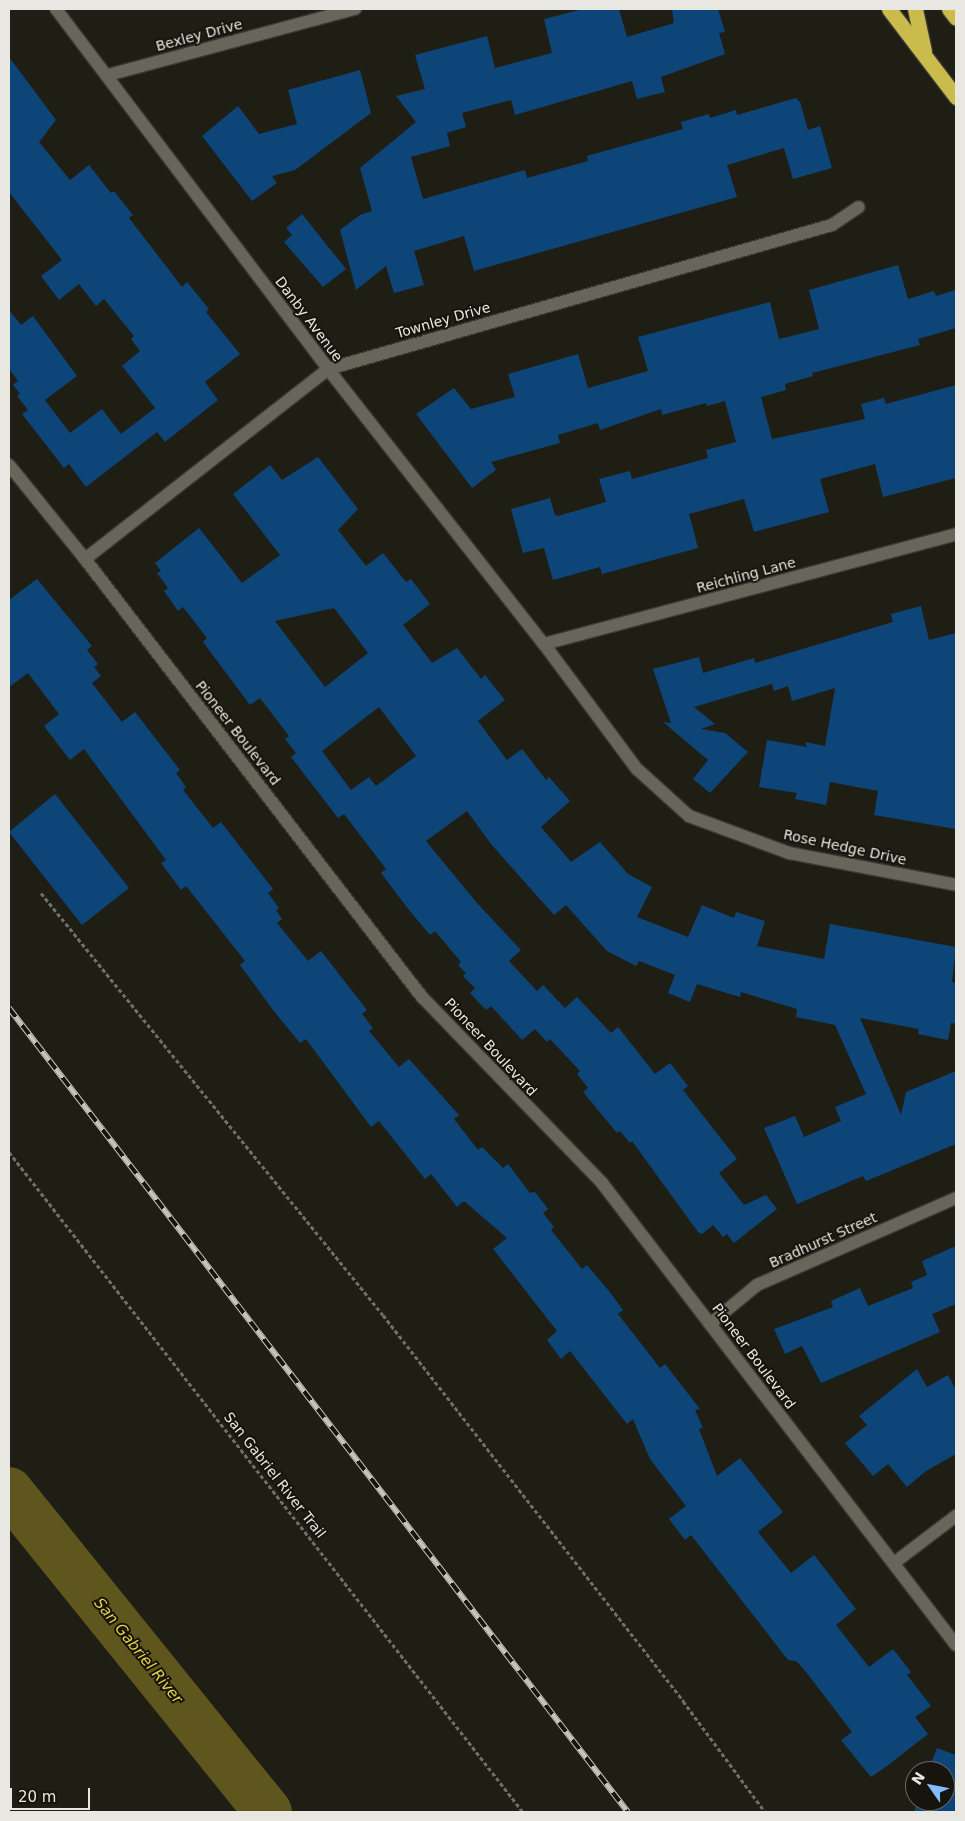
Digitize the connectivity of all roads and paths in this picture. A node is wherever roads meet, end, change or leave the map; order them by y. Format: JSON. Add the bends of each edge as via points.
{"nodes":[{"id":1,"x":56,"y":9,"type":"edge"},
{"id":2,"x":355,"y":9,"type":"edge"},
{"id":3,"x":888,"y":9,"type":"edge"},
{"id":4,"x":915,"y":9,"type":"edge"},
{"id":5,"x":949,"y":9,"type":"edge"},
{"id":6,"x":956,"y":18,"type":"edge"},
{"id":7,"x":925,"y":55,"type":"junction"},
{"id":8,"x":108,"y":75,"type":"junction"},
{"id":9,"x":956,"y":97,"type":"edge"},
{"id":10,"x":859,"y":207,"type":"dead end"},
{"id":11,"x":328,"y":369,"type":"junction"},
{"id":12,"x":9,"y":465,"type":"edge"},
{"id":13,"x":956,"y":534,"type":"edge"},
{"id":14,"x":85,"y":559,"type":"junction"},
{"id":15,"x":544,"y":644,"type":"junction"},
{"id":16,"x":956,"y":885,"type":"edge"},
{"id":17,"x":41,"y":893,"type":"dead end"},
{"id":18,"x":9,"y":1152,"type":"edge"},
{"id":19,"x":956,"y":1198,"type":"edge"},
{"id":20,"x":710,"y":1324,"type":"junction"},
{"id":21,"x":956,"y":1516,"type":"edge"},
{"id":22,"x":894,"y":1563,"type":"junction"},
{"id":23,"x":956,"y":1645,"type":"edge"},
{"id":24,"x":523,"y":1812,"type":"edge"},
{"id":25,"x":765,"y":1812,"type":"edge"}],
"edges":[{"from":1,"to":8,"type":"street","name":"Danby Avenue"},
{"from":2,"to":8,"type":"street","name":"Bexley Drive"},
{"from":3,"to":7,"type":"highway"},
{"from":4,"to":7,"type":"highway"},
{"from":5,"to":6,"type":"highway"},
{"from":7,"to":9,"type":"highway"},
{"from":8,"to":11,"type":"street","name":"Danby Avenue"},
{"from":10,"to":11,"type":"street","name":"Townley Drive","via":[[832,225]]},
{"from":11,"to":14,"type":"street","name":"Townley Drive"},
{"from":11,"to":15,"type":"street","name":"Danby Avenue"},
{"from":12,"to":14,"type":"street","name":"Pioneer Boulevard"},
{"from":13,"to":15,"type":"street","name":"Reichling Lane"},
{"from":14,"to":20,"type":"street","name":"Pioneer Boulevard","via":[[422,997],[602,1183]]},
{"from":15,"to":16,"type":"street","name":"Rose Hedge Drive","via":[[637,769],[689,816],[789,854]]},
{"from":17,"to":25,"type":"path","via":[[383,1315],[683,1701]]},
{"from":18,"to":24,"type":"path","name":"San Gabriel River Trail"},
{"from":19,"to":20,"type":"street","name":"Bradhurst Street","via":[[757,1284]]},
{"from":20,"to":22,"type":"street","name":"Pioneer Boulevard"},
{"from":21,"to":22,"type":"street"},
{"from":22,"to":23,"type":"street","name":"Pioneer Boulevard"}]}
